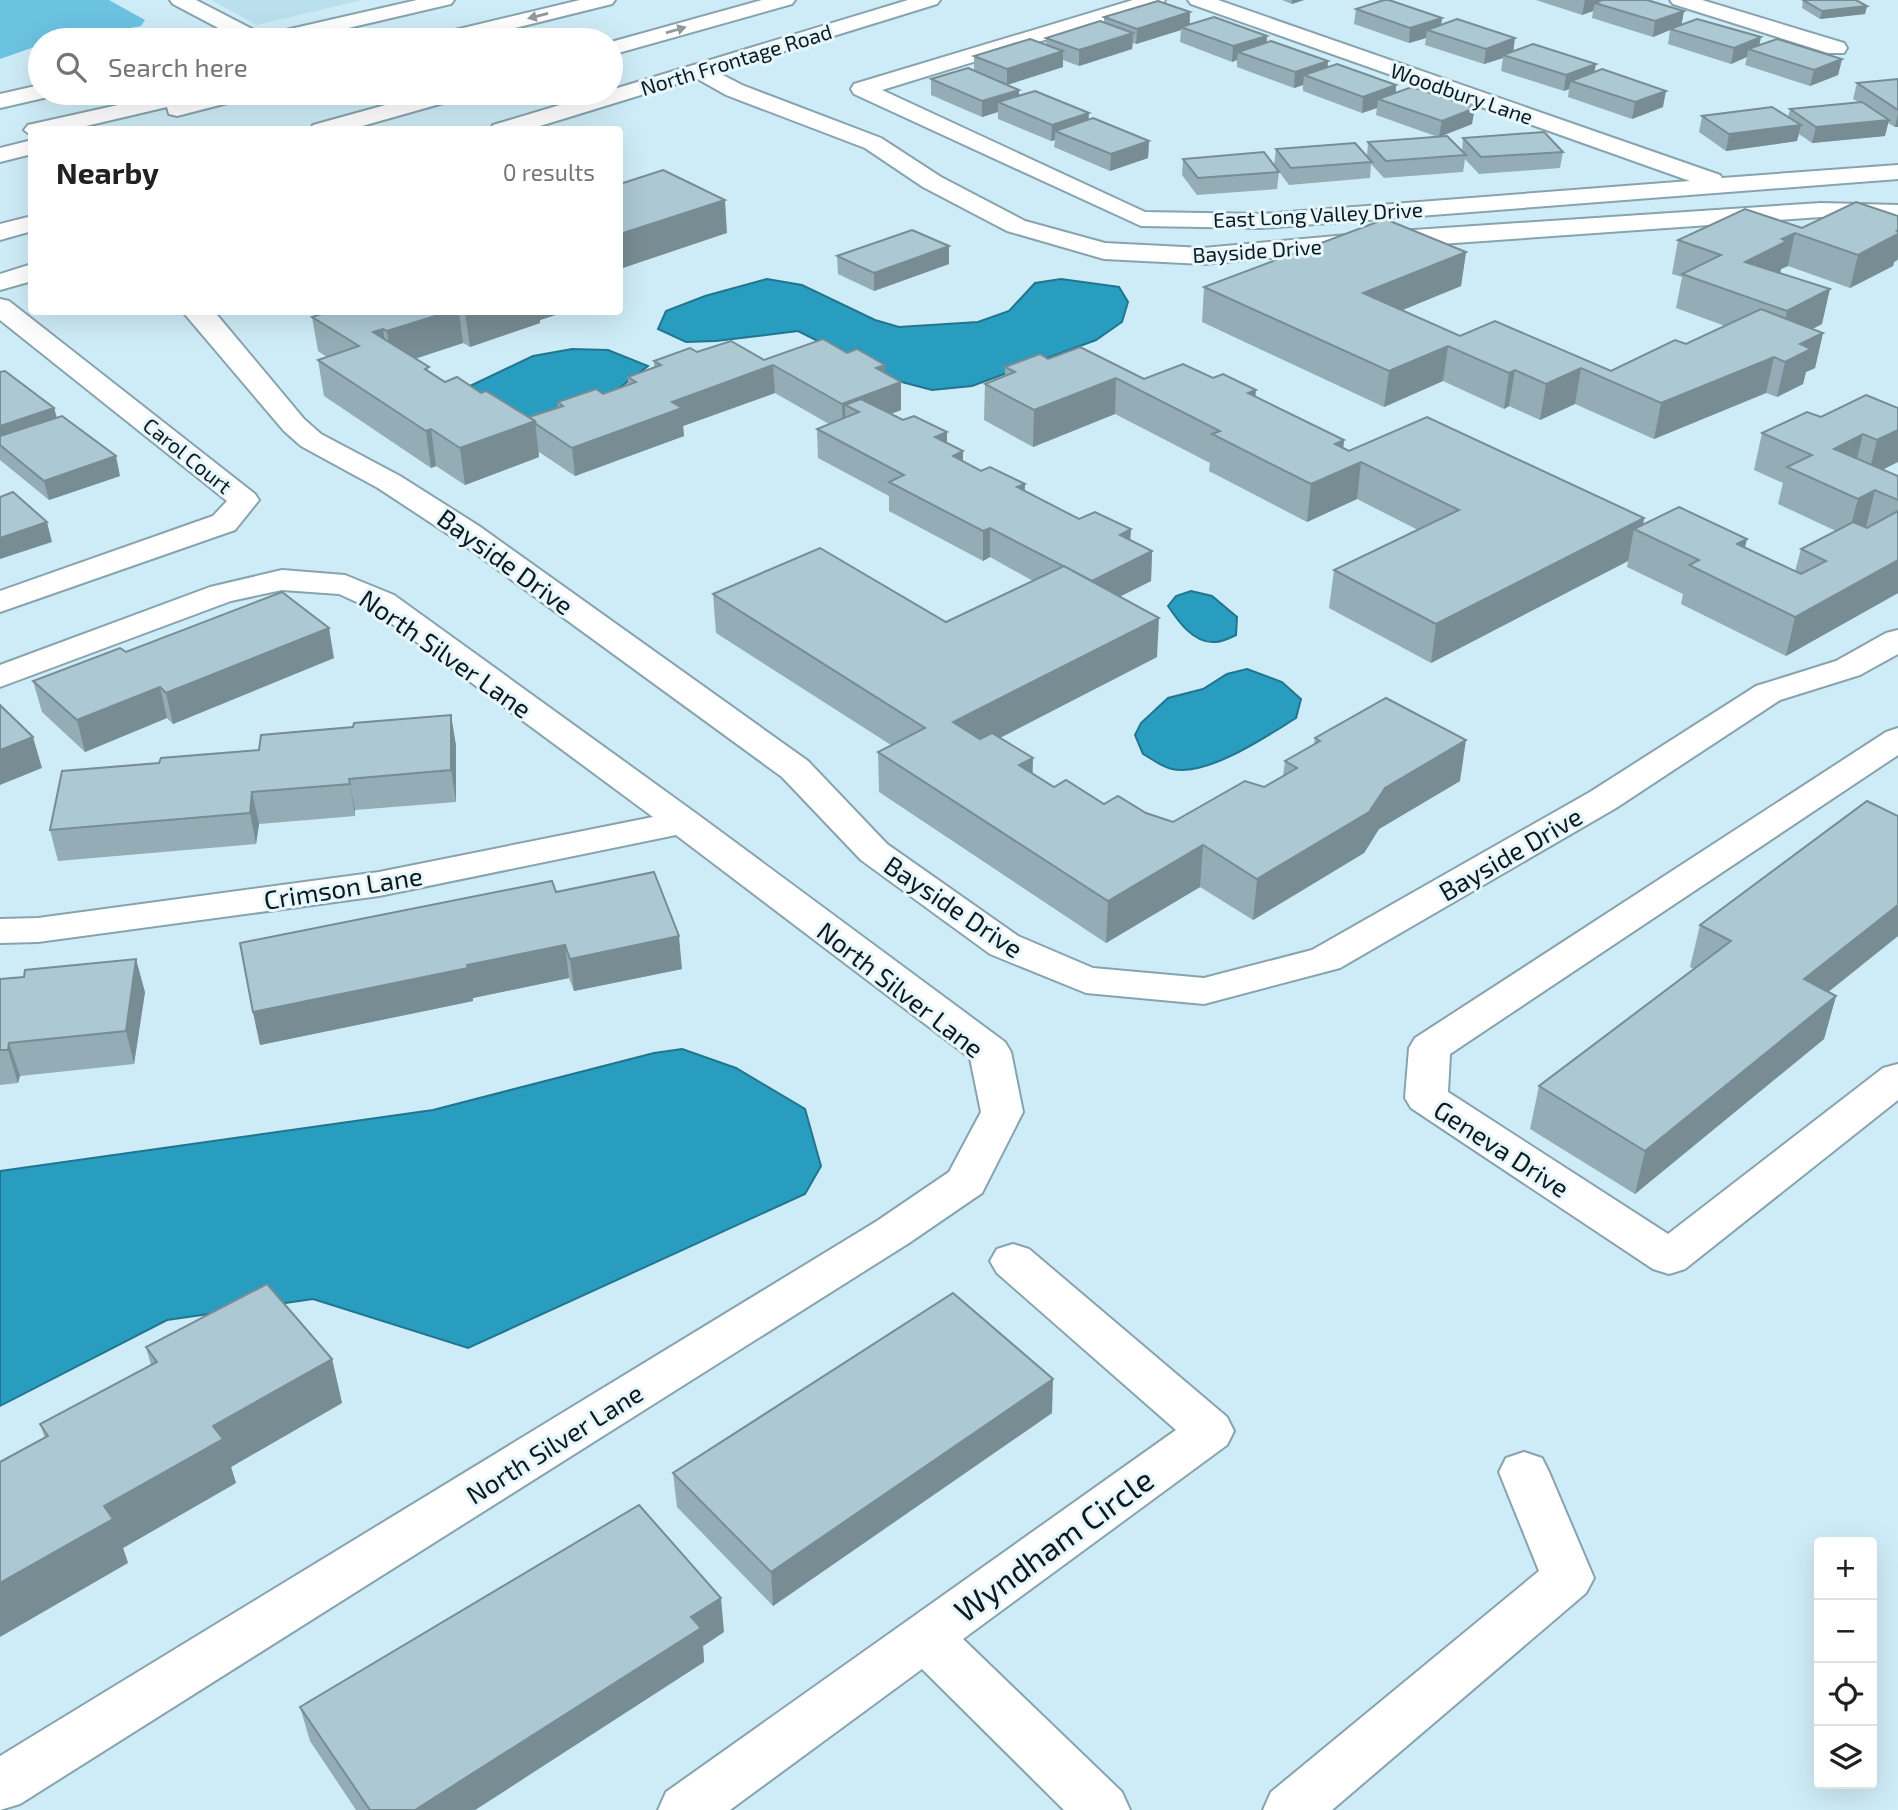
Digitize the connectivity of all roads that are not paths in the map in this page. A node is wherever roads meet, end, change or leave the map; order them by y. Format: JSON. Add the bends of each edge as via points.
{"nodes":[{"id":1,"x":180,"y":0,"type":"edge"},
{"id":2,"x":444,"y":0,"type":"edge"},
{"id":3,"x":605,"y":0,"type":"edge"},
{"id":4,"x":785,"y":0,"type":"edge"},
{"id":5,"x":930,"y":0,"type":"edge"},
{"id":6,"x":1155,"y":0,"type":"edge"},
{"id":7,"x":1198,"y":0,"type":"edge"},
{"id":8,"x":1680,"y":0,"type":"edge"},
{"id":9,"x":234,"y":28,"type":"edge"},
{"id":10,"x":322,"y":28,"type":"edge"},
{"id":11,"x":491,"y":28,"type":"edge"},
{"id":12,"x":623,"y":46,"type":"edge"},
{"id":13,"x":1836,"y":48,"type":"dead end"},
{"id":14,"x":698,"y":70,"type":"junction"},
{"id":15,"x":623,"y":93,"type":"edge"},
{"id":16,"x":28,"y":95,"type":"edge"},
{"id":17,"x":0,"y":101,"type":"edge"},
{"id":18,"x":147,"y":105,"type":"edge"},
{"id":19,"x":193,"y":105,"type":"edge"},
{"id":20,"x":409,"y":105,"type":"edge"},
{"id":21,"x":583,"y":105,"type":"edge"},
{"id":22,"x":362,"y":118,"type":"junction"},
{"id":23,"x":52,"y":126,"type":"edge"},
{"id":24,"x":112,"y":126,"type":"edge"},
{"id":25,"x":335,"y":126,"type":"edge"},
{"id":26,"x":341,"y":126,"type":"edge"},
{"id":27,"x":514,"y":126,"type":"edge"},
{"id":28,"x":28,"y":131,"type":"edge"},
{"id":29,"x":0,"y":138,"type":"edge"},
{"id":30,"x":28,"y":148,"type":"edge"},
{"id":31,"x":0,"y":155,"type":"edge"},
{"id":32,"x":1898,"y":172,"type":"edge"},
{"id":33,"x":1727,"y":185,"type":"junction"},
{"id":34,"x":28,"y":209,"type":"edge"},
{"id":35,"x":1898,"y":212,"type":"edge"},
{"id":36,"x":0,"y":216,"type":"edge"},
{"id":37,"x":28,"y":224,"type":"edge"},
{"id":38,"x":0,"y":232,"type":"edge"},
{"id":39,"x":28,"y":273,"type":"edge"},
{"id":40,"x":0,"y":282,"type":"edge"},
{"id":41,"x":200,"y":315,"type":"edge"},
{"id":42,"x":6,"y":319,"type":"edge"},
{"id":43,"x":0,"y":602,"type":"edge"},
{"id":44,"x":1898,"y":640,"type":"edge"},
{"id":45,"x":0,"y":677,"type":"edge"},
{"id":46,"x":1898,"y":739,"type":"edge"},
{"id":47,"x":684,"y":822,"type":"junction"},
{"id":48,"x":0,"y":931,"type":"edge"},
{"id":49,"x":1898,"y":1078,"type":"edge"},
{"id":50,"x":1013,"y":1261,"type":"dead end"},
{"id":51,"x":1524,"y":1472,"type":"dead end"},
{"id":52,"x":925,"y":1637,"type":"junction"},
{"id":53,"x":0,"y":1786,"type":"edge"},
{"id":54,"x":686,"y":1810,"type":"edge"},
{"id":55,"x":1102,"y":1810,"type":"edge"},
{"id":56,"x":1291,"y":1810,"type":"edge"}],
"edges":[{"from":1,"to":9,"type":"main road"},
{"from":2,"to":10,"type":"main road"},
{"from":3,"to":11,"type":"main road","one_way":true},
{"from":12,"to":4,"type":"main road","one_way":true},
{"from":5,"to":14,"type":"main road","name":"North Frontage Road"},
{"from":6,"to":33,"type":"main road","name":"East Long Valley Drive","via":[[862,89],[1141,219],[1262,221]]},
{"from":7,"to":33,"type":"main road","name":"Woodbury Lane"},
{"from":8,"to":13,"type":"main road"},
{"from":14,"to":15,"type":"main road","name":"North Frontage Road"},
{"from":14,"to":35,"type":"main road","name":"Bayside Drive","via":[[734,90],[873,144],[932,182],[1016,226],[1104,251],[1203,256],[1821,210]]},
{"from":16,"to":17,"type":"main road"},
{"from":18,"to":23,"type":"main road"},
{"from":19,"to":24,"type":"main road"},
{"from":20,"to":22,"type":"main road"},
{"from":21,"to":27,"type":"main road","name":"North Frontage Road"},
{"from":22,"to":25,"type":"main road"},
{"from":22,"to":26,"type":"main road"},
{"from":28,"to":29,"type":"main road"},
{"from":30,"to":31,"type":"main road"},
{"from":32,"to":33,"type":"main road","name":"East Long Valley Drive"},
{"from":34,"to":36,"type":"main road"},
{"from":37,"to":38,"type":"main road"},
{"from":39,"to":40,"type":"main road"},
{"from":41,"to":44,"type":"main road","name":"Bayside Drive","via":[[311,440],[468,533],[795,769],[874,852],[1004,945],[1086,980],[1204,991],[1326,958],[1603,800],[1768,693],[1848,668]]},
{"from":42,"to":43,"type":"main road","name":"Carol Court","via":[[244,500],[223,523]]},
{"from":45,"to":47,"type":"main road","name":"North Silver Lane","via":[[221,594],[282,580],[345,585],[383,602]]},
{"from":46,"to":49,"type":"main road","name":"Geneva Drive","via":[[1430,1048],[1426,1098],[1669,1257]]},
{"from":47,"to":48,"type":"main road","name":"Crimson Lane","via":[[379,884],[38,930]]},
{"from":47,"to":53,"type":"main road","name":"North Silver Lane","via":[[990,1052],[1002,1112],[966,1182],[893,1233]]},
{"from":50,"to":52,"type":"main road","name":"Wyndham Circle","via":[[1210,1431]]},
{"from":51,"to":56,"type":"main road","via":[[1568,1578]]},
{"from":52,"to":54,"type":"main road","name":"Wyndham Circle"},
{"from":52,"to":55,"type":"main road"}]}
